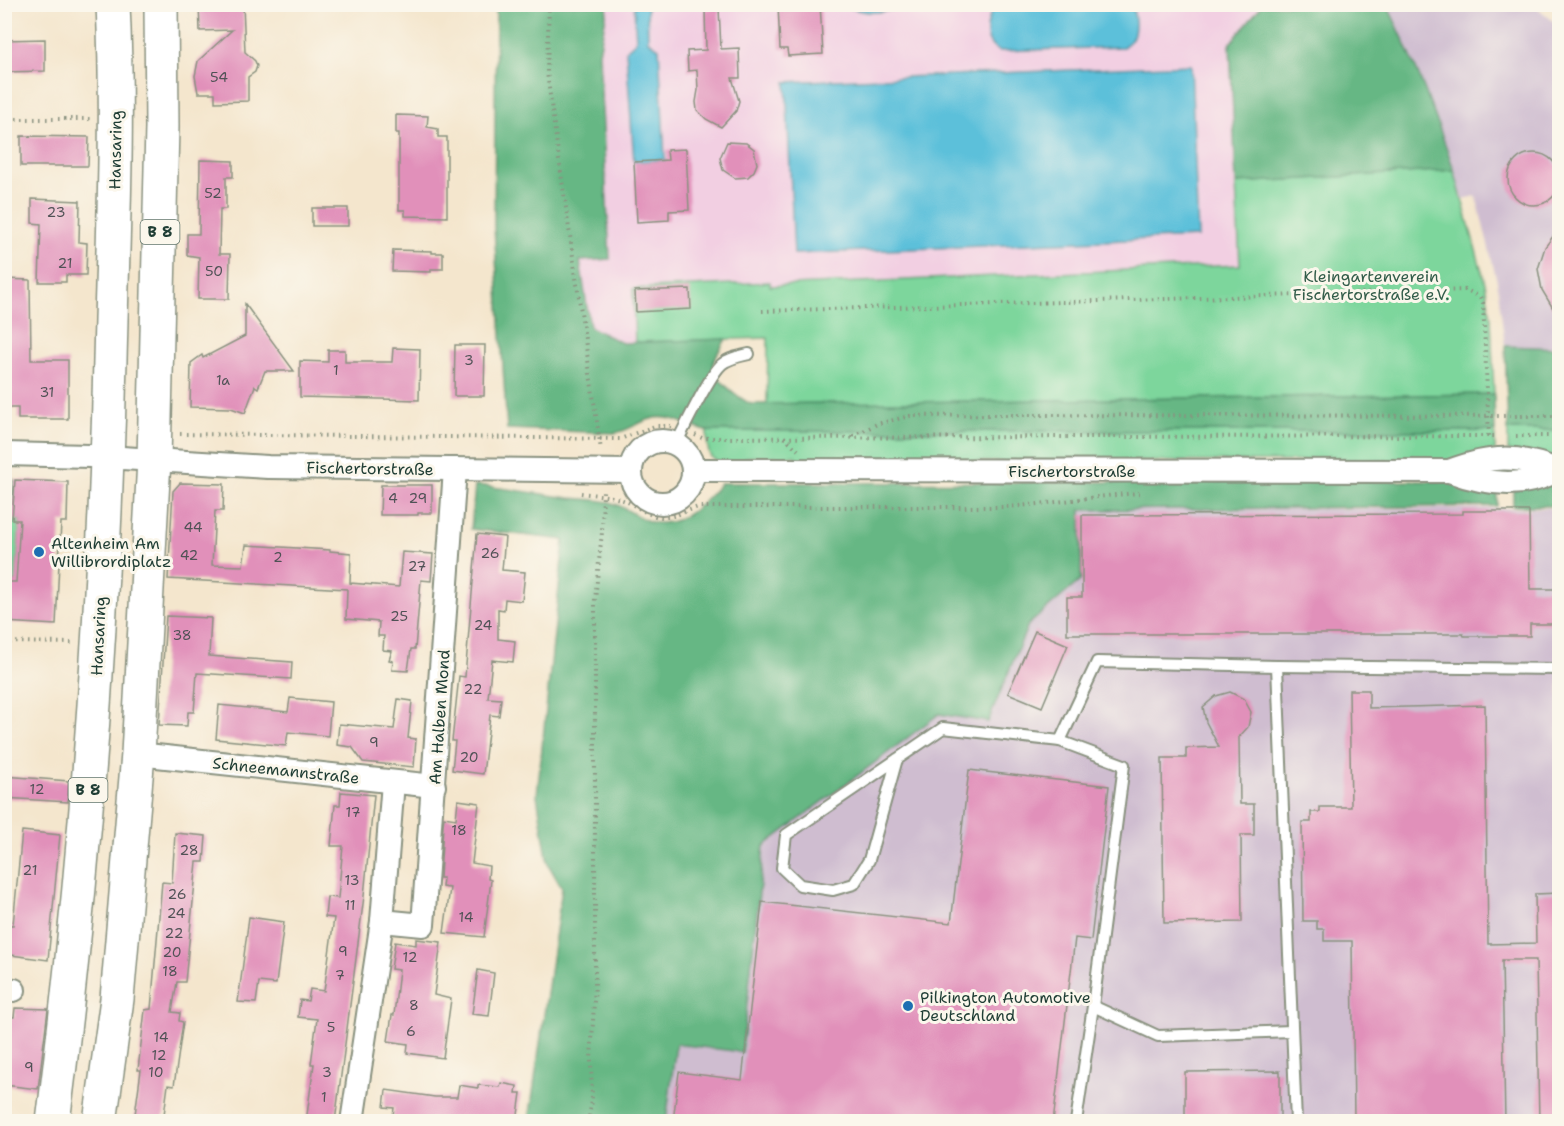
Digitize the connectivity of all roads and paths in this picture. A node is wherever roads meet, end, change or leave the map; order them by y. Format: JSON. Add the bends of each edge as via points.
{"nodes":[{"id":1,"x":113,"y":4,"type":"edge"},
{"id":2,"x":161,"y":4,"type":"edge"},
{"id":3,"x":549,"y":4,"type":"edge"},
{"id":4,"x":116,"y":118,"type":"junction"},
{"id":5,"x":4,"y":119,"type":"edge"},
{"id":6,"x":762,"y":311,"type":"dead end"},
{"id":7,"x":749,"y":354,"type":"dead end"},
{"id":8,"x":1560,"y":416,"type":"edge"},
{"id":9,"x":1489,"y":417,"type":"junction"},
{"id":10,"x":1482,"y":436,"type":"dead end"},
{"id":11,"x":1489,"y":436,"type":"dead end"},
{"id":12,"x":1539,"y":436,"type":"dead end"},
{"id":13,"x":1560,"y":436,"type":"edge"},
{"id":14,"x":680,"y":437,"type":"junction"},
{"id":15,"x":852,"y":437,"type":"junction"},
{"id":16,"x":600,"y":439,"type":"junction"},
{"id":17,"x":162,"y":447,"type":"junction"},
{"id":18,"x":4,"y":454,"type":"edge"},
{"id":19,"x":109,"y":458,"type":"junction"},
{"id":20,"x":455,"y":469,"type":"junction"},
{"id":21,"x":631,"y":471,"type":"junction"},
{"id":22,"x":694,"y":471,"type":"junction"},
{"id":23,"x":1559,"y":471,"type":"edge"},
{"id":24,"x":578,"y":493,"type":"dead end"},
{"id":25,"x":1149,"y":493,"type":"dead end"},
{"id":26,"x":603,"y":495,"type":"junction"},
{"id":27,"x":4,"y":642,"type":"edge"},
{"id":28,"x":76,"y":643,"type":"dead end"},
{"id":29,"x":1277,"y":666,"type":"junction"},
{"id":30,"x":1560,"y":669,"type":"edge"},
{"id":31,"x":1059,"y":741,"type":"junction"},
{"id":32,"x":138,"y":754,"type":"junction"},
{"id":33,"x":897,"y":759,"type":"junction"},
{"id":34,"x":393,"y":782,"type":"junction"},
{"id":35,"x":434,"y":786,"type":"junction"},
{"id":36,"x":382,"y":921,"type":"junction"},
{"id":37,"x":1093,"y":1006,"type":"junction"},
{"id":38,"x":1292,"y":1031,"type":"junction"},
{"id":39,"x":52,"y":1122,"type":"edge"},
{"id":40,"x":100,"y":1122,"type":"edge"},
{"id":41,"x":352,"y":1122,"type":"edge"},
{"id":42,"x":588,"y":1122,"type":"edge"},
{"id":43,"x":1076,"y":1122,"type":"edge"},
{"id":44,"x":1296,"y":1122,"type":"edge"}],
"edges":[{"from":1,"to":4,"type":"main road","name":"Hansaring","number":"B 8"},
{"from":2,"to":17,"type":"main road","number":"B 8"},
{"from":3,"to":16,"type":"path","via":[[551,102]]},
{"from":4,"to":5,"type":"path"},
{"from":4,"to":19,"type":"main road","name":"Hansaring","number":"B 8"},
{"from":6,"to":9,"type":"path","via":[[1466,290],[1482,303]]},
{"from":7,"to":14,"type":"lane","via":[[721,364]]},
{"from":8,"to":9,"type":"path"},
{"from":9,"to":11,"type":"path"},
{"from":9,"to":15,"type":"path","via":[[910,416],[877,424]]},
{"from":10,"to":15,"type":"path"},
{"from":12,"to":13,"type":"path"},
{"from":14,"to":15,"type":"path"},
{"from":14,"to":16,"type":"path","via":[[665,425],[628,437]]},
{"from":14,"to":21,"type":"street","via":[[647,444],[634,458]]},
{"from":14,"to":22,"type":"street"},
{"from":16,"to":17,"type":"path"},
{"from":17,"to":19,"type":"street","name":"Fischertorstraße"},
{"from":17,"to":20,"type":"street","name":"Fischertorstraße","via":[[268,467]]},
{"from":17,"to":32,"type":"main road","number":"B 8"},
{"from":18,"to":19,"type":"street","name":"Fischertorstraße"},
{"from":19,"to":39,"type":"main road","name":"Hansaring","number":"B 8","via":[[91,759]]},
{"from":20,"to":21,"type":"street","name":"Fischertorstraße"},
{"from":20,"to":35,"type":"street","name":"Am Halben Mond"},
{"from":21,"to":22,"type":"street","via":[[639,493],[646,499],[665,503],[683,496]]},
{"from":22,"to":23,"type":"street","name":"Fischertorstraße","via":[[1449,471],[1467,478],[1505,483]]},
{"from":24,"to":26,"type":"path"},
{"from":25,"to":26,"type":"path","via":[[1005,507],[698,507],[663,517]]},
{"from":26,"to":42,"type":"path","via":[[595,600],[595,982]]},
{"from":27,"to":28,"type":"path"},
{"from":29,"to":30,"type":"lane"},
{"from":29,"to":31,"type":"lane","via":[[1097,662]]},
{"from":29,"to":38,"type":"lane"},
{"from":31,"to":33,"type":"lane","via":[[943,728]]},
{"from":31,"to":37,"type":"lane","via":[[1124,765]]},
{"from":32,"to":34,"type":"street","name":"Schneemannstraße"},
{"from":32,"to":40,"type":"main road","number":"B 8","via":[[117,999]]},
{"from":33,"to":33,"type":"lane","via":[[786,835],[782,868],[800,885],[833,890],[854,884],[868,860]]},
{"from":34,"to":35,"type":"street","name":"Schneemannstraße"},
{"from":34,"to":36,"type":"street"},
{"from":35,"to":36,"type":"street","name":"Am Halben Mond","via":[[423,925]]},
{"from":36,"to":41,"type":"street"},
{"from":37,"to":38,"type":"lane","via":[[1158,1036]]},
{"from":37,"to":43,"type":"lane"},
{"from":38,"to":44,"type":"lane"}]}
